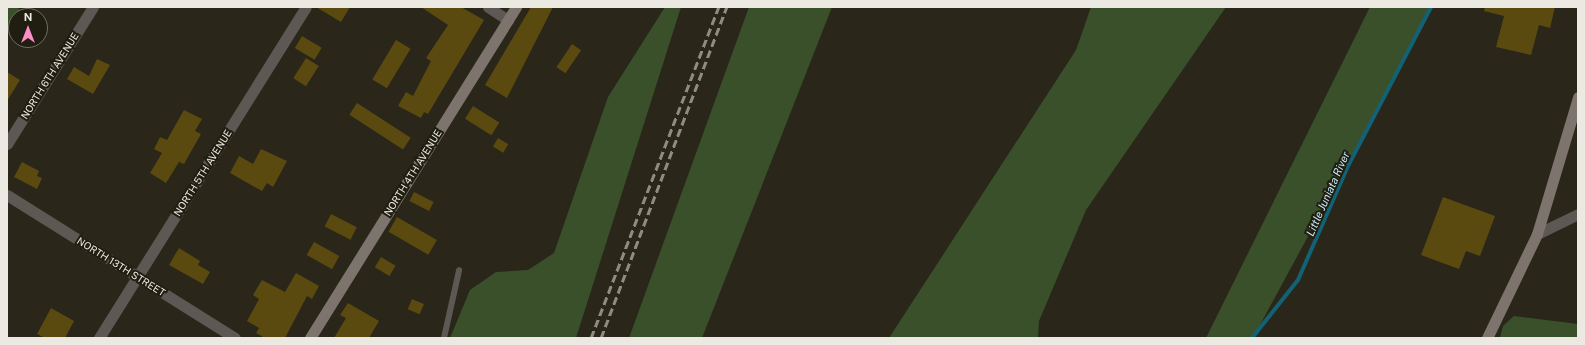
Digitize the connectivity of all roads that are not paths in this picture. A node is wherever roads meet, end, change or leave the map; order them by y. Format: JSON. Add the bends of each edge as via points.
{"nodes":[{"id":1,"x":93,"y":7,"type":"edge"},
{"id":2,"x":306,"y":7,"type":"edge"},
{"id":3,"x":488,"y":7,"type":"edge"},
{"id":4,"x":516,"y":7,"type":"edge"},
{"id":5,"x":508,"y":20,"type":"junction"},
{"id":6,"x":1578,"y":97,"type":"edge"},
{"id":7,"x":7,"y":144,"type":"edge"},
{"id":8,"x":7,"y":195,"type":"edge"},
{"id":9,"x":1578,"y":214,"type":"edge"},
{"id":10,"x":1537,"y":234,"type":"junction"},
{"id":11,"x":459,"y":271,"type":"dead end"},
{"id":12,"x":137,"y":278,"type":"junction"},
{"id":13,"x":99,"y":338,"type":"edge"},
{"id":14,"x":235,"y":338,"type":"edge"},
{"id":15,"x":310,"y":338,"type":"edge"},
{"id":16,"x":444,"y":338,"type":"edge"},
{"id":17,"x":1487,"y":338,"type":"edge"}],
"edges":[{"from":1,"to":7,"type":"street","name":"NORTH 6TH AVENUE"},
{"from":2,"to":12,"type":"street","name":"NORTH 5TH AVENUE"},
{"from":3,"to":5,"type":"street"},
{"from":4,"to":5,"type":"main road","name":"NORTH 4TH AVENUE"},
{"from":5,"to":15,"type":"main road","name":"NORTH 4TH AVENUE"},
{"from":6,"to":10,"type":"main road"},
{"from":8,"to":12,"type":"street","name":"NORTH 13TH STREET"},
{"from":9,"to":10,"type":"street"},
{"from":10,"to":17,"type":"main road"},
{"from":11,"to":16,"type":"lane"},
{"from":12,"to":13,"type":"street","name":"NORTH 5TH AVENUE"},
{"from":12,"to":14,"type":"street","name":"NORTH 13TH STREET"}]}
